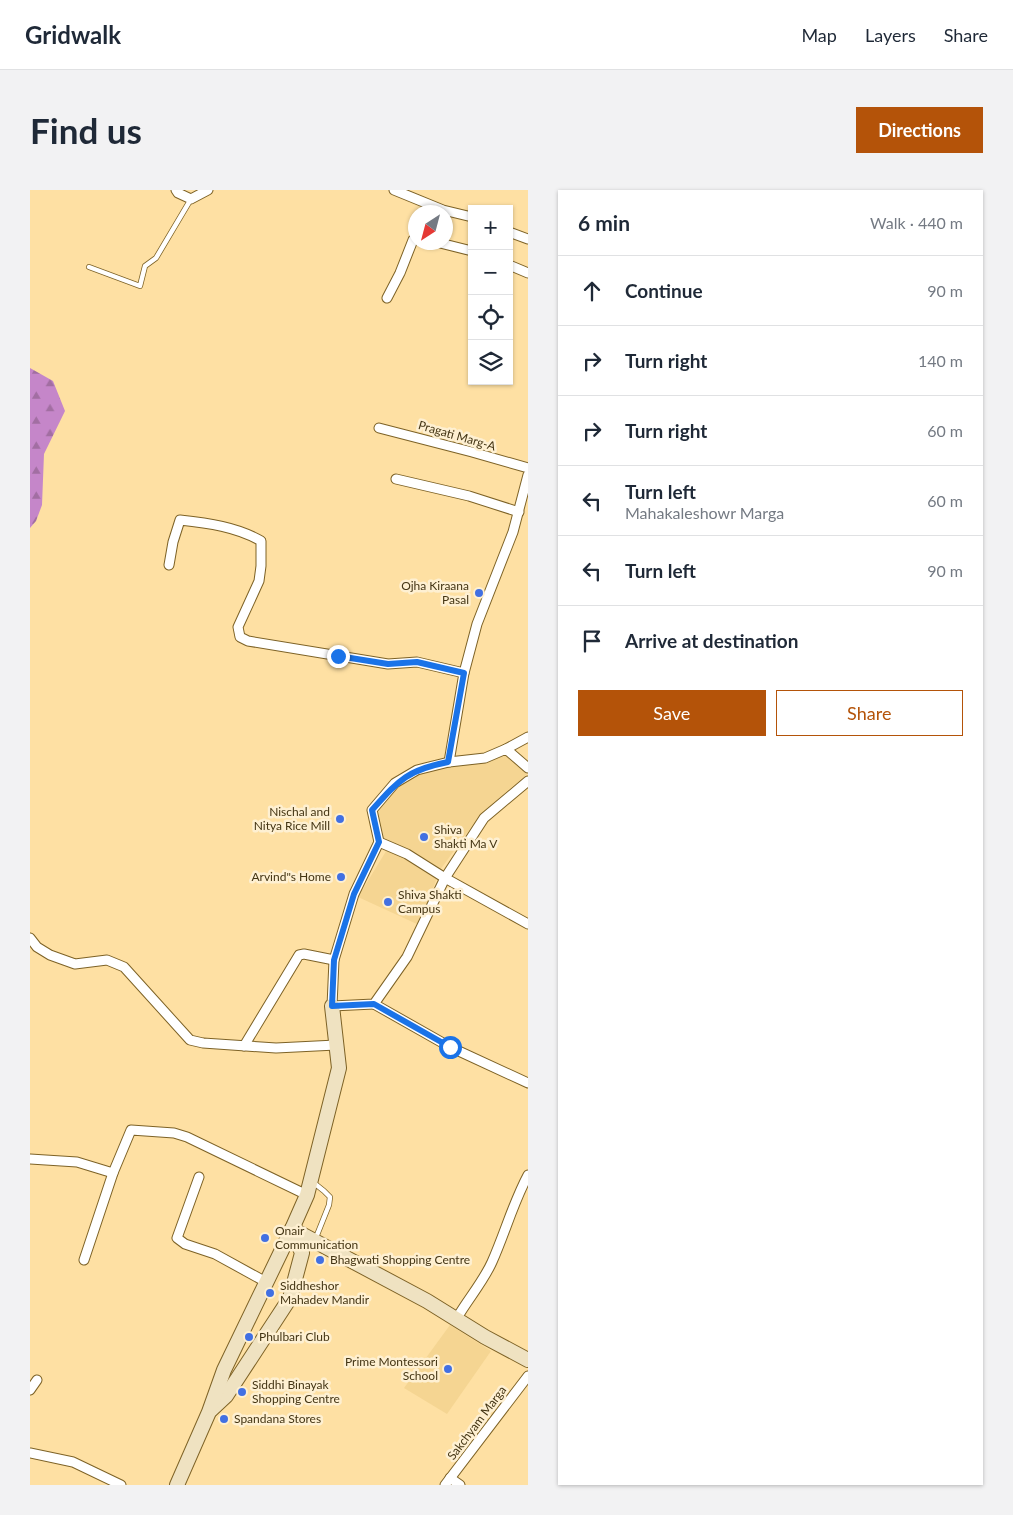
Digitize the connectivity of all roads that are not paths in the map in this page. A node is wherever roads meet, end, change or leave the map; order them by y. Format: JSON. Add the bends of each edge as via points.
{"nodes":[{"id":1,"x":176,"y":190,"type":"edge"},
{"id":2,"x":208,"y":190,"type":"edge"},
{"id":3,"x":394,"y":190,"type":"edge"},
{"id":4,"x":191,"y":199,"type":"junction"},
{"id":5,"x":468,"y":216,"type":"edge"},
{"id":6,"x":513,"y":233,"type":"edge"},
{"id":7,"x":528,"y":239,"type":"edge"},
{"id":8,"x":453,"y":246,"type":"edge"},
{"id":9,"x":408,"y":250,"type":"edge"},
{"id":10,"x":468,"y":250,"type":"edge"},
{"id":11,"x":513,"y":266,"type":"edge"},
{"id":12,"x":89,"y":267,"type":"dead end"},
{"id":13,"x":528,"y":273,"type":"edge"},
{"id":14,"x":387,"y":298,"type":"dead end"},
{"id":15,"x":380,"y":428,"type":"dead end"},
{"id":16,"x":528,"y":468,"type":"edge"},
{"id":17,"x":528,"y":475,"type":"edge"},
{"id":18,"x":396,"y":479,"type":"dead end"},
{"id":19,"x":518,"y":512,"type":"junction"},
{"id":20,"x":169,"y":565,"type":"dead end"},
{"id":21,"x":464,"y":673,"type":"junction"},
{"id":22,"x":528,"y":738,"type":"edge"},
{"id":23,"x":506,"y":749,"type":"junction"},
{"id":24,"x":448,"y":762,"type":"junction"},
{"id":25,"x":528,"y":768,"type":"edge"},
{"id":26,"x":528,"y":780,"type":"edge"},
{"id":27,"x":379,"y":842,"type":"junction"},
{"id":28,"x":445,"y":878,"type":"junction"},
{"id":29,"x":528,"y":924,"type":"edge"},
{"id":30,"x":30,"y":938,"type":"edge"},
{"id":31,"x":34,"y":950,"type":"edge"},
{"id":32,"x":334,"y":960,"type":"junction"},
{"id":33,"x":374,"y":1004,"type":"junction"},
{"id":34,"x":332,"y":1006,"type":"junction"},
{"id":35,"x":336,"y":1045,"type":"junction"},
{"id":36,"x":244,"y":1046,"type":"junction"},
{"id":37,"x":528,"y":1083,"type":"edge"},
{"id":38,"x":30,"y":1159,"type":"edge"},
{"id":39,"x":113,"y":1173,"type":"junction"},
{"id":40,"x":528,"y":1175,"type":"edge"},
{"id":41,"x":199,"y":1177,"type":"dead end"},
{"id":42,"x":310,"y":1181,"type":"junction"},
{"id":43,"x":307,"y":1195,"type":"junction"},
{"id":44,"x":292,"y":1229,"type":"junction"},
{"id":45,"x":315,"y":1240,"type":"junction"},
{"id":46,"x":84,"y":1260,"type":"dead end"},
{"id":47,"x":266,"y":1282,"type":"junction"},
{"id":48,"x":457,"y":1318,"type":"junction"},
{"id":49,"x":528,"y":1360,"type":"edge"},
{"id":50,"x":528,"y":1376,"type":"edge"},
{"id":51,"x":36,"y":1380,"type":"dead end"},
{"id":52,"x":30,"y":1390,"type":"edge"},
{"id":53,"x":208,"y":1412,"type":"junction"},
{"id":54,"x":30,"y":1453,"type":"edge"},
{"id":55,"x":448,"y":1482,"type":"edge"},
{"id":56,"x":121,"y":1485,"type":"edge"},
{"id":57,"x":177,"y":1485,"type":"edge"},
{"id":58,"x":460,"y":1485,"type":"edge"}],
"edges":[{"from":1,"to":4,"type":"street"},
{"from":2,"to":4,"type":"street"},
{"from":3,"to":5,"type":"street","via":[[443,210]]},
{"from":4,"to":12,"type":"lane","via":[[156,258],[145,266],[140,286]]},
{"from":6,"to":7,"type":"street"},
{"from":8,"to":10,"type":"street"},
{"from":9,"to":14,"type":"street"},
{"from":11,"to":13,"type":"street"},
{"from":15,"to":16,"type":"street","name":"Pragati Marg-A"},
{"from":17,"to":19,"type":"street"},
{"from":18,"to":19,"type":"street","via":[[469,496]]},
{"from":19,"to":21,"type":"street","via":[[477,624]]},
{"from":20,"to":21,"type":"street","via":[[180,520],[246,532],[261,541],[261,566],[259,581],[238,627],[240,637],[388,664],[417,662]]},
{"from":21,"to":24,"type":"street"},
{"from":22,"to":23,"type":"street"},
{"from":23,"to":24,"type":"street","via":[[484,758]]},
{"from":23,"to":25,"type":"street"},
{"from":24,"to":27,"type":"street","via":[[406,776],[372,810]]},
{"from":26,"to":28,"type":"street","via":[[484,818]]},
{"from":27,"to":28,"type":"street","via":[[407,854]]},
{"from":27,"to":32,"type":"street","via":[[354,894]]},
{"from":28,"to":29,"type":"street"},
{"from":28,"to":33,"type":"street","via":[[407,957]]},
{"from":30,"to":31,"type":"street"},
{"from":31,"to":36,"type":"street","via":[[75,964],[108,960],[124,967],[190,1040]]},
{"from":32,"to":34,"type":"street"},
{"from":32,"to":36,"type":"street","via":[[301,954]]},
{"from":33,"to":34,"type":"street"},
{"from":33,"to":37,"type":"street","via":[[450,1047]]},
{"from":34,"to":35,"type":"main road"},
{"from":35,"to":36,"type":"street"},
{"from":35,"to":42,"type":"main road","via":[[339,1068]]},
{"from":38,"to":39,"type":"street","via":[[77,1162]]},
{"from":39,"to":43,"type":"street","via":[[131,1130],[174,1133]]},
{"from":39,"to":46,"type":"street"},
{"from":40,"to":48,"type":"street","via":[[492,1262]]},
{"from":41,"to":47,"type":"street","via":[[177,1238]]},
{"from":42,"to":43,"type":"main road"},
{"from":42,"to":45,"type":"lane","via":[[330,1197]]},
{"from":43,"to":44,"type":"main road"},
{"from":44,"to":45,"type":"main road"},
{"from":44,"to":47,"type":"main road"},
{"from":44,"to":53,"type":"main road","via":[[302,1253],[290,1298],[226,1396]]},
{"from":45,"to":48,"type":"main road"},
{"from":47,"to":53,"type":"main road","via":[[224,1370]]},
{"from":48,"to":49,"type":"main road"},
{"from":50,"to":55,"type":"street","name":"Sakchyam Marga"},
{"from":51,"to":52,"type":"street"},
{"from":53,"to":57,"type":"main road"},
{"from":54,"to":56,"type":"street","via":[[73,1462]]},
{"from":55,"to":58,"type":"street"}]}
